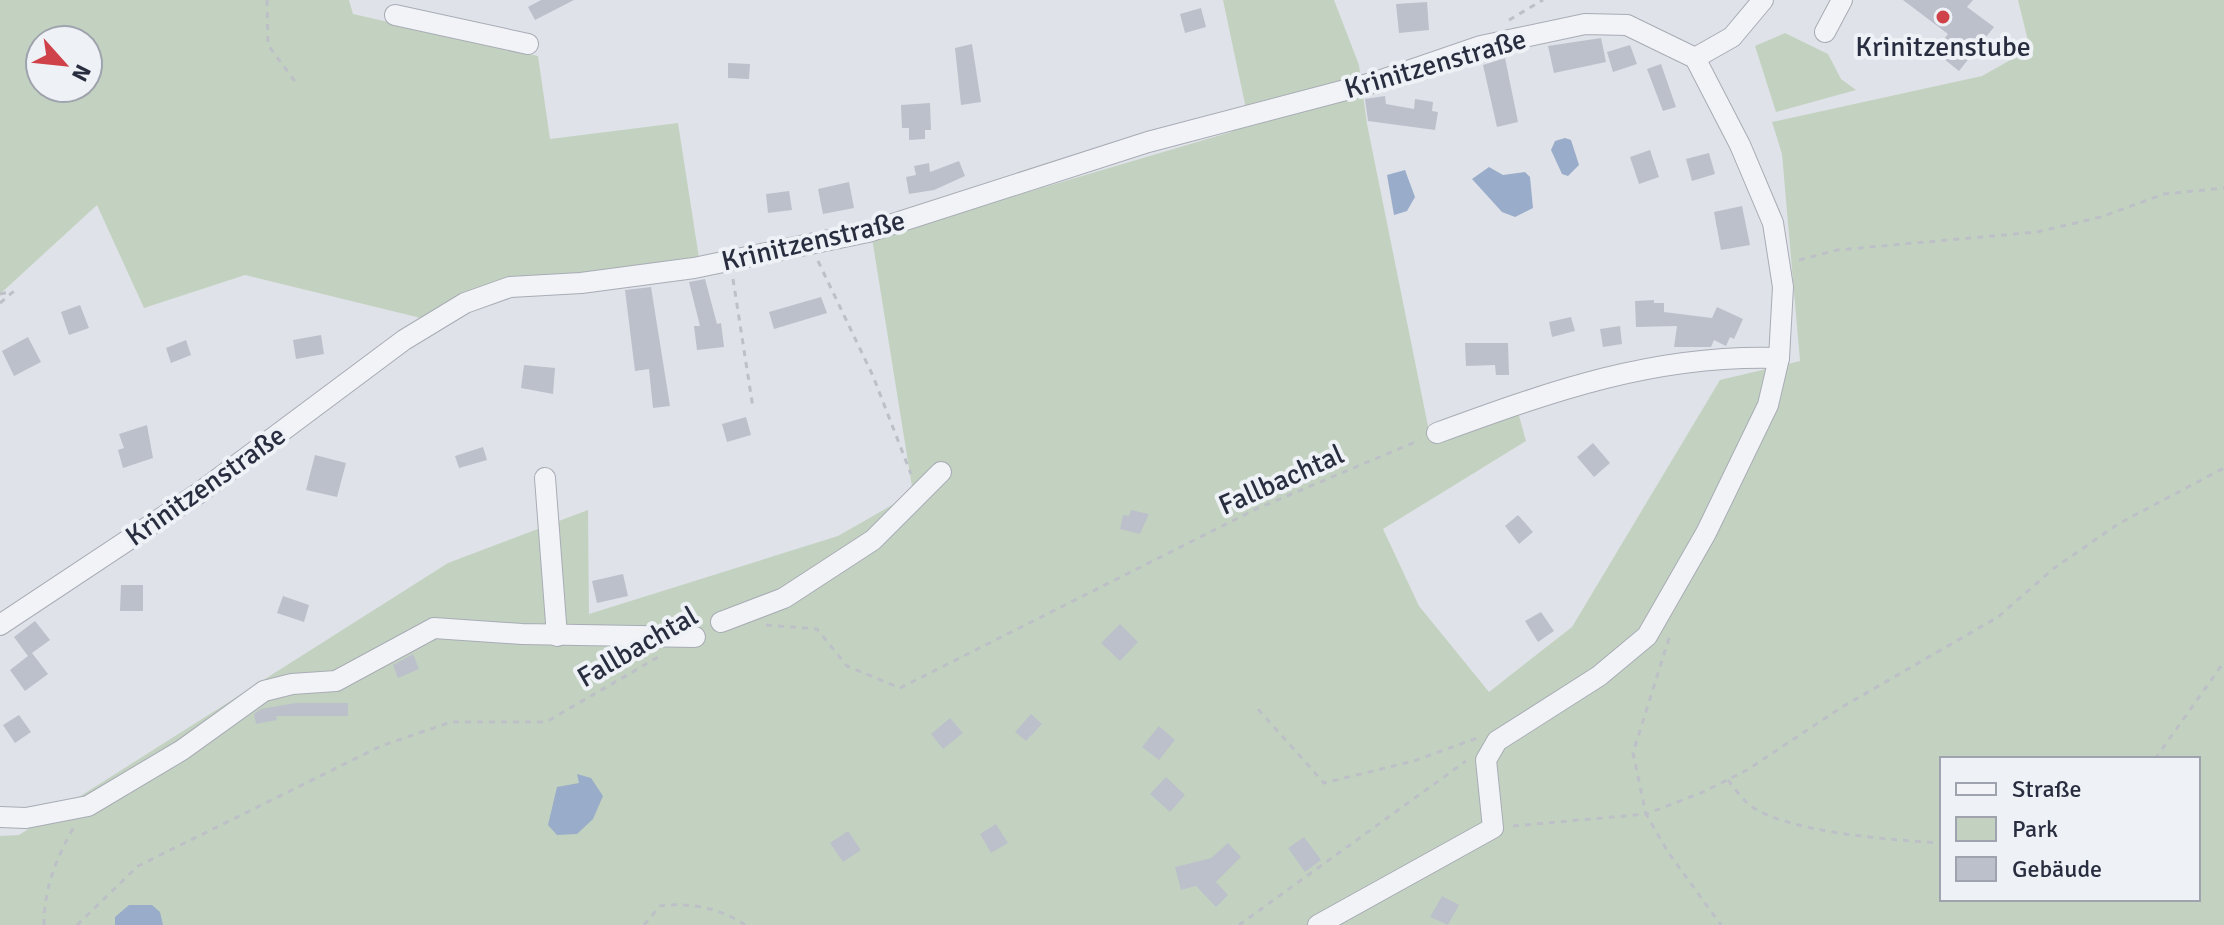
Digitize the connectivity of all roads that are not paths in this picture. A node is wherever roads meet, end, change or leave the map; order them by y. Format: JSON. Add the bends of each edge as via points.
{"nodes":[{"id":1,"x":1763,"y":0,"type":"edge"},
{"id":2,"x":1842,"y":0,"type":"edge"},
{"id":3,"x":395,"y":15,"type":"dead end"},
{"id":4,"x":1825,"y":32,"type":"dead end"},
{"id":5,"x":528,"y":44,"type":"dead end"},
{"id":6,"x":1695,"y":58,"type":"junction"},
{"id":7,"x":1779,"y":358,"type":"junction"},
{"id":8,"x":1437,"y":433,"type":"road end"},
{"id":9,"x":941,"y":472,"type":"dead end"},
{"id":10,"x":545,"y":478,"type":"dead end"},
{"id":11,"x":721,"y":622,"type":"dead end"},
{"id":12,"x":0,"y":625,"type":"edge"},
{"id":13,"x":557,"y":636,"type":"junction"},
{"id":14,"x":695,"y":637,"type":"road end"},
{"id":15,"x":0,"y":817,"type":"edge"},
{"id":16,"x":1318,"y":925,"type":"edge"}],
"edges":[{"from":1,"to":6,"type":"street","via":[[1732,37]]},
{"from":2,"to":4,"type":"street"},
{"from":3,"to":5,"type":"street"},
{"from":6,"to":7,"type":"street","via":[[1773,223],[1783,287]]},
{"from":6,"to":12,"type":"street","name":"Krinitzenstraße","via":[[1627,25],[1585,24],[1481,46],[1376,82],[1162,138],[868,232],[694,268],[510,287],[465,303],[404,340],[199,493]]},
{"from":7,"to":8,"type":"street","via":[[1734,357],[1613,374]]},
{"from":7,"to":16,"type":"street","via":[[1768,405],[1706,533],[1647,636],[1599,676],[1497,741],[1486,760],[1493,828]]},
{"from":9,"to":11,"type":"street","via":[[873,540],[784,598]]},
{"from":10,"to":13,"type":"street"},
{"from":13,"to":14,"type":"street"},
{"from":13,"to":15,"type":"street","via":[[434,628],[336,681],[264,691],[182,750],[88,806],[26,818]]}]}
